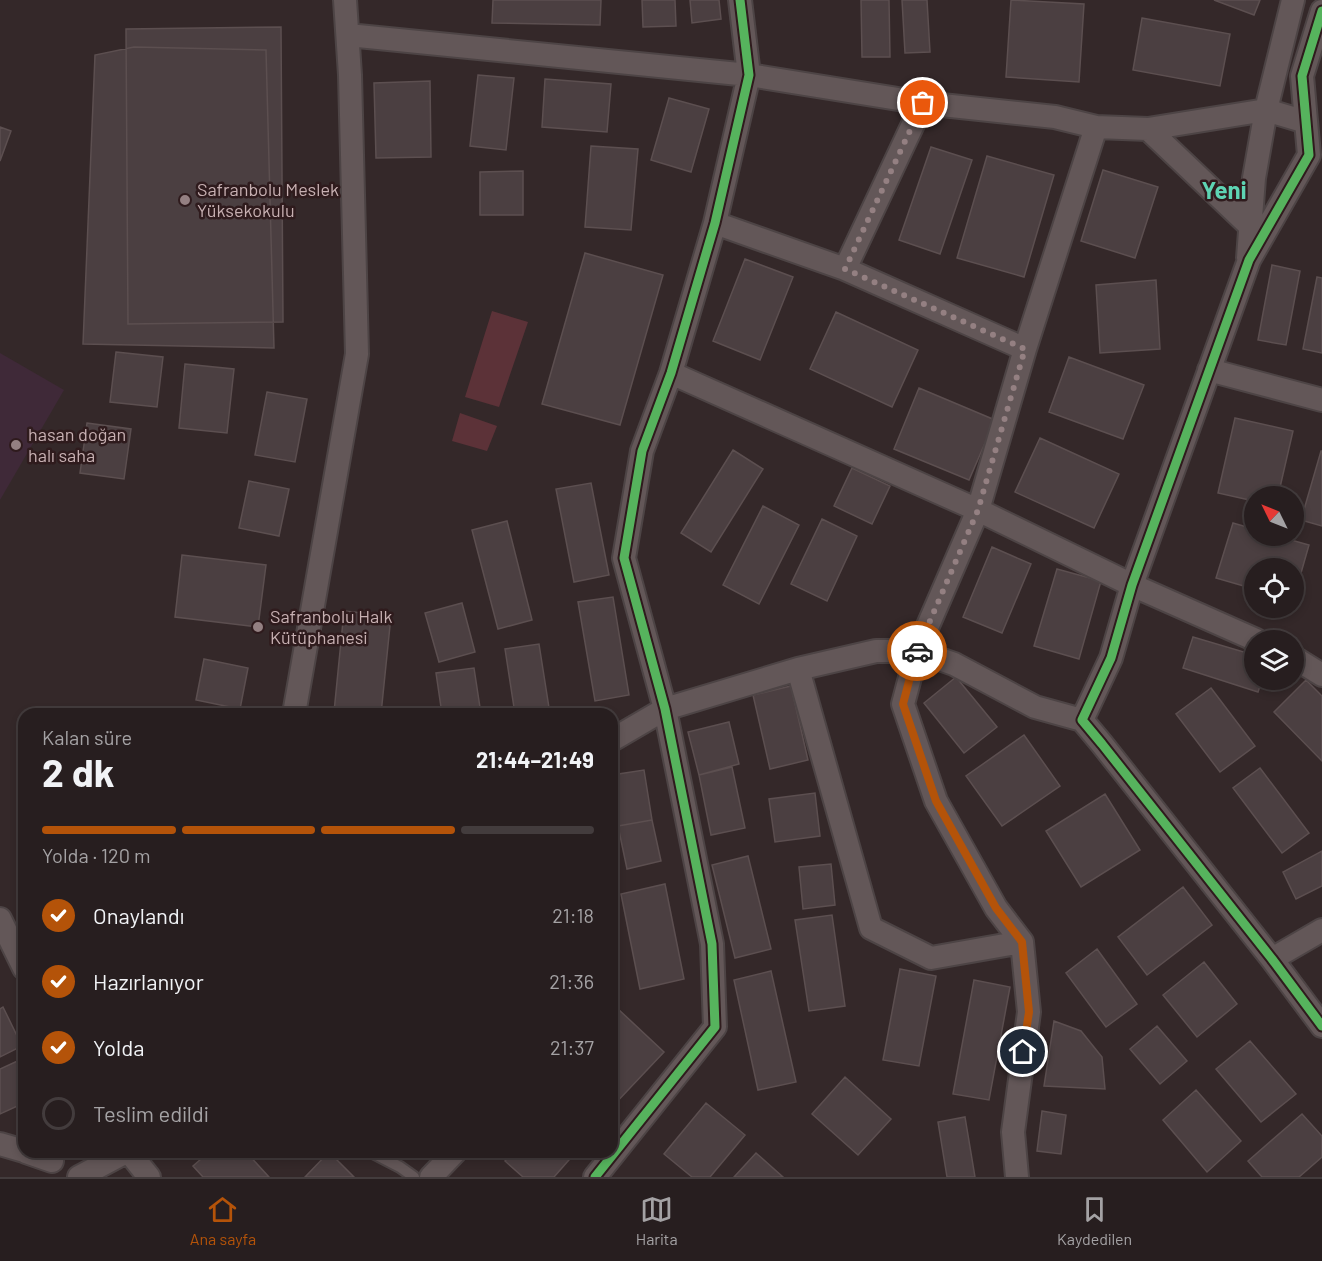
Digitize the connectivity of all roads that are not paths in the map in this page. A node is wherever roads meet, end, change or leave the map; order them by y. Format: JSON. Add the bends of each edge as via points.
{"nodes":[{"id":1,"x":345,"y":0,"type":"edge"},
{"id":2,"x":740,"y":0,"type":"edge"},
{"id":3,"x":1293,"y":0,"type":"edge"},
{"id":4,"x":1322,"y":11,"type":"edge"},
{"id":5,"x":348,"y":35,"type":"junction"},
{"id":6,"x":749,"y":75,"type":"junction"},
{"id":7,"x":923,"y":103,"type":"junction"},
{"id":8,"x":1266,"y":110,"type":"junction"},
{"id":9,"x":1306,"y":122,"type":"junction"},
{"id":10,"x":1095,"y":127,"type":"junction"},
{"id":11,"x":1149,"y":129,"type":"junction"},
{"id":12,"x":1315,"y":155,"type":"edge"},
{"id":13,"x":715,"y":223,"type":"junction"},
{"id":14,"x":1251,"y":227,"type":"junction"},
{"id":15,"x":1249,"y":262,"type":"junction"},
{"id":16,"x":845,"y":269,"type":"junction"},
{"id":17,"x":1025,"y":349,"type":"junction"},
{"id":18,"x":1209,"y":370,"type":"junction"},
{"id":19,"x":671,"y":373,"type":"junction"},
{"id":20,"x":1322,"y":400,"type":"edge"},
{"id":21,"x":978,"y":510,"type":"junction"},
{"id":22,"x":1132,"y":585,"type":"junction"},
{"id":23,"x":1244,"y":635,"type":"edge"},
{"id":24,"x":917,"y":651,"type":"junction"},
{"id":25,"x":1304,"y":664,"type":"edge"},
{"id":26,"x":798,"y":669,"type":"junction"},
{"id":27,"x":1322,"y":675,"type":"edge"},
{"id":28,"x":295,"y":708,"type":"edge"},
{"id":29,"x":665,"y":709,"type":"junction"},
{"id":30,"x":1082,"y":720,"type":"junction"},
{"id":31,"x":618,"y":737,"type":"edge"},
{"id":32,"x":0,"y":919,"type":"edge"},
{"id":33,"x":1322,"y":930,"type":"edge"},
{"id":34,"x":1022,"y":942,"type":"junction"},
{"id":35,"x":18,"y":956,"type":"edge"},
{"id":36,"x":1272,"y":959,"type":"junction"},
{"id":37,"x":1322,"y":1026,"type":"edge"},
{"id":38,"x":0,"y":1143,"type":"edge"},
{"id":39,"x":618,"y":1148,"type":"edge"},
{"id":40,"x":18,"y":1149,"type":"edge"},
{"id":41,"x":115,"y":1158,"type":"edge"},
{"id":42,"x":132,"y":1158,"type":"edge"},
{"id":43,"x":383,"y":1158,"type":"edge"},
{"id":44,"x":449,"y":1158,"type":"edge"},
{"id":45,"x":610,"y":1158,"type":"edge"},
{"id":46,"x":79,"y":1177,"type":"edge"},
{"id":47,"x":149,"y":1177,"type":"edge"},
{"id":48,"x":414,"y":1177,"type":"edge"},
{"id":49,"x":431,"y":1177,"type":"edge"},
{"id":50,"x":595,"y":1177,"type":"edge"},
{"id":51,"x":1017,"y":1177,"type":"edge"}],
"edges":[{"from":1,"to":5,"type":"street"},
{"from":2,"to":6,"type":"street"},
{"from":3,"to":8,"type":"street"},
{"from":4,"to":9,"type":"street","via":[[1302,76]]},
{"from":5,"to":6,"type":"street"},
{"from":5,"to":28,"type":"street","via":[[357,354]]},
{"from":6,"to":7,"type":"street"},
{"from":6,"to":13,"type":"street"},
{"from":7,"to":10,"type":"street","via":[[1055,117]]},
{"from":7,"to":16,"type":"street"},
{"from":8,"to":9,"type":"street"},
{"from":8,"to":11,"type":"street"},
{"from":8,"to":14,"type":"street","via":[[1254,178]]},
{"from":9,"to":12,"type":"street"},
{"from":10,"to":11,"type":"street"},
{"from":10,"to":17,"type":"street"},
{"from":11,"to":14,"type":"street"},
{"from":12,"to":15,"type":"street"},
{"from":13,"to":16,"type":"street"},
{"from":13,"to":19,"type":"street"},
{"from":14,"to":15,"type":"street"},
{"from":15,"to":18,"type":"street"},
{"from":16,"to":17,"type":"street"},
{"from":17,"to":21,"type":"street"},
{"from":18,"to":20,"type":"street"},
{"from":18,"to":22,"type":"street"},
{"from":19,"to":21,"type":"street"},
{"from":19,"to":29,"type":"street","via":[[642,451],[624,558]]},
{"from":21,"to":22,"type":"street"},
{"from":21,"to":24,"type":"street"},
{"from":22,"to":23,"type":"street"},
{"from":22,"to":30,"type":"street","via":[[1111,657]]},
{"from":24,"to":26,"type":"street","via":[[876,651]]},
{"from":24,"to":30,"type":"street","via":[[954,664],[1035,707]]},
{"from":24,"to":34,"type":"street","via":[[903,704],[936,801],[996,908]]},
{"from":25,"to":27,"type":"street"},
{"from":26,"to":29,"type":"street"},
{"from":26,"to":34,"type":"street","via":[[870,928],[932,958]]},
{"from":29,"to":31,"type":"street"},
{"from":29,"to":39,"type":"street","via":[[712,944],[716,1027]]},
{"from":30,"to":36,"type":"street"},
{"from":32,"to":35,"type":"street"},
{"from":33,"to":36,"type":"street"},
{"from":34,"to":51,"type":"street","via":[[1029,1012],[1012,1132]]},
{"from":36,"to":37,"type":"street"},
{"from":38,"to":40,"type":"street"},
{"from":41,"to":46,"type":"street"},
{"from":42,"to":47,"type":"street"},
{"from":43,"to":48,"type":"lane"},
{"from":44,"to":49,"type":"street"},
{"from":45,"to":50,"type":"street"}]}
